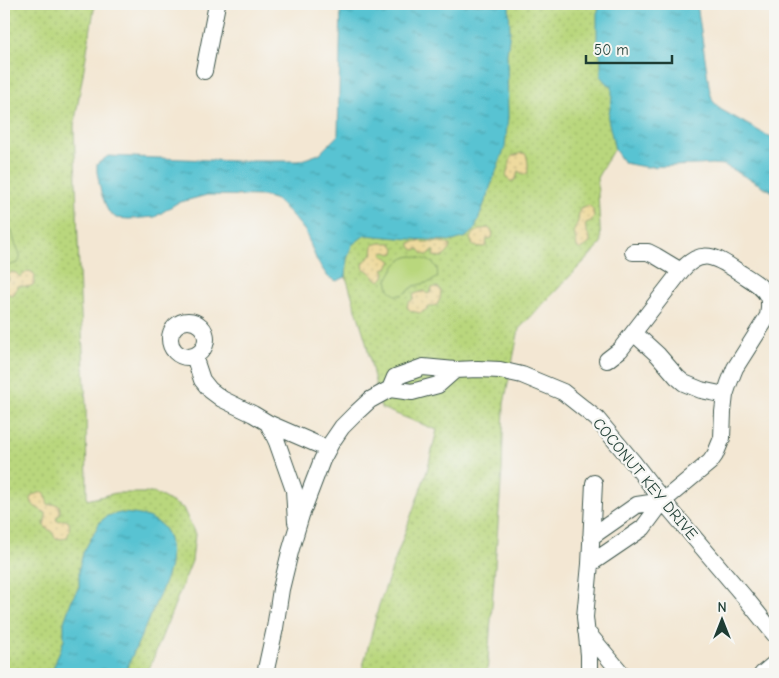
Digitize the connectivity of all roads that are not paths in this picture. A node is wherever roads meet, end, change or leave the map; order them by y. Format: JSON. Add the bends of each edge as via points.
{"nodes":[{"id":1,"x":217,"y":4,"type":"edge"},
{"id":2,"x":204,"y":72,"type":"dead end"},
{"id":3,"x":632,"y":252,"type":"dead end"},
{"id":4,"x":681,"y":271,"type":"junction"},
{"id":5,"x":772,"y":309,"type":"edge"},
{"id":6,"x":634,"y":333,"type":"junction"},
{"id":7,"x":194,"y":356,"type":"dead end"},
{"id":8,"x":607,"y":360,"type":"dead end"},
{"id":9,"x":725,"y":395,"type":"junction"},
{"id":10,"x":268,"y":424,"type":"junction"},
{"id":11,"x":328,"y":450,"type":"junction"},
{"id":12,"x":594,"y":483,"type":"dead end"},
{"id":13,"x":663,"y":501,"type":"junction"},
{"id":14,"x":296,"y":532,"type":"junction"},
{"id":15,"x":592,"y":537,"type":"junction"},
{"id":16,"x":590,"y":564,"type":"junction"},
{"id":17,"x":586,"y":631,"type":"junction"},
{"id":18,"x":775,"y":635,"type":"edge"},
{"id":19,"x":775,"y":663,"type":"edge"},
{"id":20,"x":265,"y":674,"type":"edge"},
{"id":21,"x":590,"y":674,"type":"edge"},
{"id":22,"x":622,"y":674,"type":"edge"},
{"id":23,"x":762,"y":674,"type":"edge"}],
"edges":[{"from":1,"to":2,"type":"street"},
{"from":3,"to":4,"type":"street","via":[[648,252]]},
{"from":4,"to":5,"type":"street","via":[[702,257],[719,259],[757,284],[768,297]]},
{"from":4,"to":6,"type":"street"},
{"from":5,"to":9,"type":"street","via":[[735,368]]},
{"from":6,"to":8,"type":"street"},
{"from":6,"to":9,"type":"street","via":[[684,383]]},
{"from":7,"to":10,"type":"street","via":[[202,380],[210,390]]},
{"from":9,"to":13,"type":"street","via":[[722,438],[716,455]]},
{"from":10,"to":11,"type":"street"},
{"from":10,"to":14,"type":"street","via":[[294,490]]},
{"from":11,"to":13,"type":"street","name":"COCONUT KEY DRIVE","via":[[342,427],[370,400],[390,389],[395,377],[423,367],[500,370],[522,375],[563,392],[597,420]]},
{"from":11,"to":14,"type":"street","name":"COCONUT KEY DRIVE"},
{"from":12,"to":15,"type":"street"},
{"from":13,"to":15,"type":"street","via":[[638,505]]},
{"from":13,"to":16,"type":"street","via":[[643,528]]},
{"from":13,"to":18,"type":"street","name":"COCONUT KEY DRIVE"},
{"from":14,"to":20,"type":"street","name":"COCONUT KEY DRIVE"},
{"from":15,"to":16,"type":"street"},
{"from":16,"to":17,"type":"street","via":[[584,617]]},
{"from":17,"to":21,"type":"street"},
{"from":17,"to":22,"type":"street"},
{"from":19,"to":23,"type":"street"}]}
